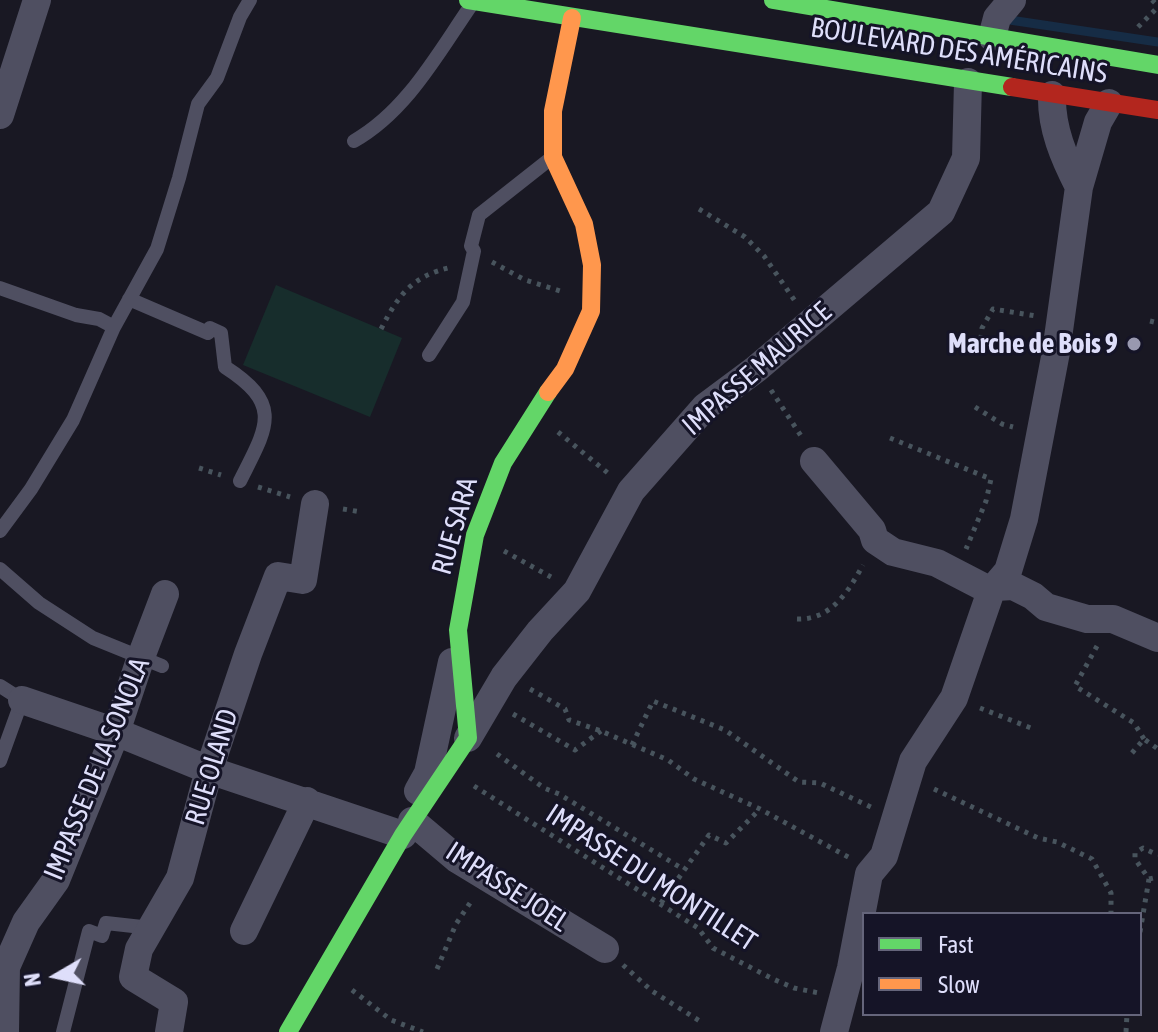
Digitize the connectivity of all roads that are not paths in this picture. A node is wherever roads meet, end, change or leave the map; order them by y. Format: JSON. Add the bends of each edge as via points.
{"nodes":[{"id":1,"x":37,"y":0,"type":"edge"},
{"id":2,"x":250,"y":0,"type":"edge"},
{"id":3,"x":773,"y":0,"type":"edge"},
{"id":4,"x":1012,"y":0,"type":"edge"},
{"id":5,"x":471,"y":1,"type":"edge"},
{"id":6,"x":572,"y":18,"type":"junction"},
{"id":7,"x":992,"y":37,"type":"junction"},
{"id":8,"x":1158,"y":65,"type":"edge"},
{"id":9,"x":968,"y":82,"type":"junction"},
{"id":10,"x":1052,"y":95,"type":"junction"},
{"id":11,"x":1109,"y":103,"type":"junction"},
{"id":12,"x":1158,"y":110,"type":"edge"},
{"id":13,"x":0,"y":115,"type":"edge"},
{"id":14,"x":354,"y":141,"type":"dead end"},
{"id":15,"x":553,"y":157,"type":"junction"},
{"id":16,"x":1079,"y":187,"type":"junction"},
{"id":17,"x":0,"y":288,"type":"edge"},
{"id":18,"x":129,"y":299,"type":"junction"},
{"id":19,"x":114,"y":327,"type":"junction"},
{"id":20,"x":429,"y":355,"type":"dead end"},
{"id":21,"x":814,"y":461,"type":"road end"},
{"id":22,"x":240,"y":481,"type":"road end"},
{"id":23,"x":315,"y":504,"type":"road end"},
{"id":24,"x":0,"y":531,"type":"edge"},
{"id":25,"x":0,"y":569,"type":"edge"},
{"id":26,"x":991,"y":591,"type":"junction"},
{"id":27,"x":165,"y":594,"type":"dead end"},
{"id":28,"x":458,"y":630,"type":"junction"},
{"id":29,"x":1158,"y":638,"type":"edge"},
{"id":30,"x":151,"y":661,"type":"junction"},
{"id":31,"x":11,"y":693,"type":"edge"},
{"id":32,"x":116,"y":732,"type":"junction"},
{"id":33,"x":470,"y":736,"type":"junction"},
{"id":34,"x":0,"y":761,"type":"edge"},
{"id":35,"x":209,"y":770,"type":"junction"},
{"id":36,"x":307,"y":801,"type":"junction"},
{"id":37,"x":404,"y":829,"type":"junction"},
{"id":38,"x":151,"y":928,"type":"junction"},
{"id":39,"x":244,"y":931,"type":"dead end"},
{"id":40,"x":605,"y":949,"type":"road end"},
{"id":41,"x":3,"y":966,"type":"edge"},
{"id":42,"x":5,"y":1032,"type":"edge"},
{"id":43,"x":63,"y":1032,"type":"edge"},
{"id":44,"x":169,"y":1032,"type":"edge"},
{"id":45,"x":288,"y":1032,"type":"edge"},
{"id":46,"x":834,"y":1032,"type":"edge"}],
"edges":[{"from":1,"to":13,"type":"street"},
{"from":2,"to":18,"type":"lane","via":[[217,78],[198,104],[168,220]]},
{"from":3,"to":7,"type":"street","name":"BOULEVARD DES AMÉRICAINS"},
{"from":4,"to":7,"type":"street","via":[[997,18]]},
{"from":5,"to":6,"type":"street","name":"BOULEVARD DES AMÉRICAINS"},
{"from":5,"to":14,"type":"lane","via":[[411,91],[379,127]]},
{"from":6,"to":9,"type":"street","name":"BOULEVARD DES AMÉRICAINS"},
{"from":6,"to":15,"type":"street","name":"RUE SARA","via":[[553,111]]},
{"from":7,"to":8,"type":"street","name":"BOULEVARD DES AMÉRICAINS"},
{"from":9,"to":10,"type":"street","name":"BOULEVARD DES AMÉRICAINS"},
{"from":9,"to":33,"type":"street","name":"IMPASSE MAURICE","via":[[966,158],[941,212],[705,407],[631,491],[577,591],[504,677]]},
{"from":10,"to":11,"type":"street","name":"BOULEVARD DES AMÉRICAINS"},
{"from":10,"to":16,"type":"street","via":[[1052,116]]},
{"from":11,"to":12,"type":"street","name":"BOULEVARD DES AMÉRICAINS"},
{"from":11,"to":16,"type":"street"},
{"from":15,"to":20,"type":"lane","via":[[479,215],[463,302]]},
{"from":15,"to":28,"type":"street","name":"RUE SARA","via":[[584,224],[592,265],[591,309],[565,369],[503,463],[475,535]]},
{"from":16,"to":26,"type":"street","via":[[1056,352],[1024,519],[1008,571]]},
{"from":17,"to":19,"type":"lane"},
{"from":18,"to":19,"type":"lane"},
{"from":18,"to":22,"type":"lane","via":[[208,333],[210,328],[221,333],[225,367],[262,398],[266,418]]},
{"from":19,"to":24,"type":"lane","via":[[73,420]]},
{"from":21,"to":26,"type":"street","via":[[875,540]]},
{"from":23,"to":35,"type":"street","name":"RUE OLAND","via":[[303,580],[278,576]]},
{"from":25,"to":30,"type":"lane","via":[[39,603],[93,638]]},
{"from":26,"to":29,"type":"street","via":[[1013,586],[1046,607],[1087,619],[1113,619]]},
{"from":26,"to":46,"type":"street","via":[[954,698],[913,761],[884,856],[869,874]]},
{"from":27,"to":30,"type":"street","name":"IMPASSE DE LA SONOLA"},
{"from":28,"to":33,"type":"street","name":"RUE SARA"},
{"from":28,"to":37,"type":"street","via":[[428,773]]},
{"from":30,"to":32,"type":"street","name":"IMPASSE DE LA SONOLA"},
{"from":31,"to":32,"type":"street"},
{"from":31,"to":34,"type":"lane"},
{"from":32,"to":35,"type":"street"},
{"from":32,"to":41,"type":"street","name":"IMPASSE DE LA SONOLA","via":[[56,880]]},
{"from":33,"to":37,"type":"street"},
{"from":35,"to":36,"type":"street"},
{"from":35,"to":38,"type":"street","name":"RUE OLAND","via":[[180,878]]},
{"from":36,"to":37,"type":"street"},
{"from":36,"to":39,"type":"street"},
{"from":37,"to":40,"type":"street","name":"IMPASSE JOEL"},
{"from":37,"to":45,"type":"street"},
{"from":38,"to":43,"type":"lane","via":[[106,923],[102,936],[89,931]]},
{"from":38,"to":44,"type":"street","name":"RUE OLAND","via":[[139,949],[133,977],[174,1002]]},
{"from":41,"to":42,"type":"street","name":"IMPASSE DE LA SONOLA"}]}
